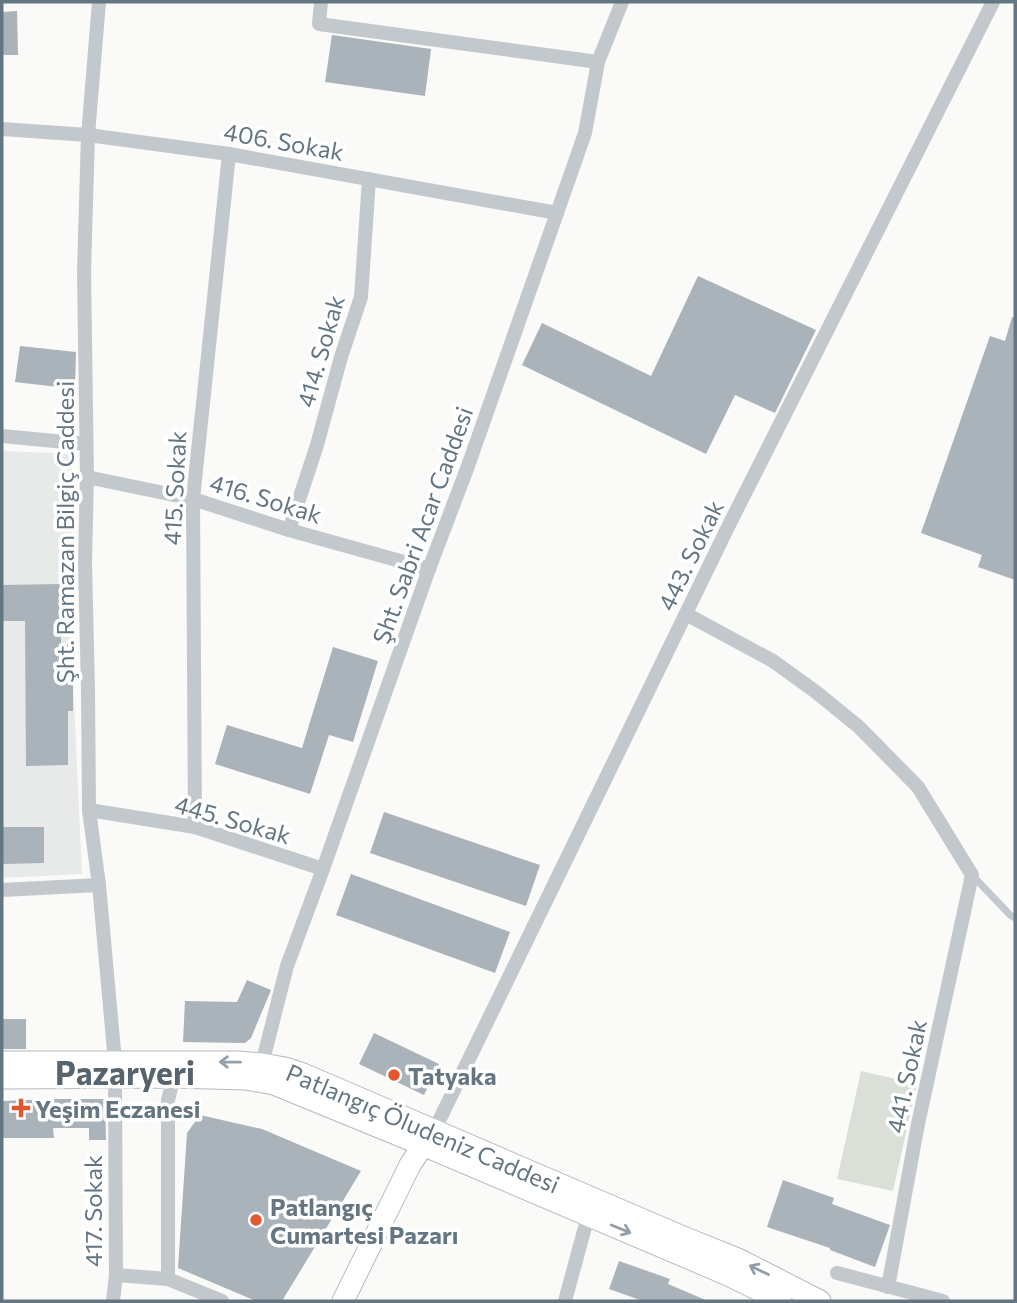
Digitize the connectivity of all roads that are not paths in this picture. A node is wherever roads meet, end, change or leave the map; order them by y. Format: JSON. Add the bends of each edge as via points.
{"nodes":[{"id":1,"x":99,"y":2,"type":"edge"},
{"id":2,"x":321,"y":2,"type":"edge"},
{"id":3,"x":622,"y":2,"type":"edge"},
{"id":4,"x":993,"y":2,"type":"edge"},
{"id":5,"x":597,"y":62,"type":"junction"},
{"id":6,"x":2,"y":129,"type":"edge"},
{"id":7,"x":88,"y":135,"type":"junction"},
{"id":8,"x":229,"y":154,"type":"junction"},
{"id":9,"x":369,"y":180,"type":"junction"},
{"id":10,"x":557,"y":213,"type":"junction"},
{"id":11,"x":2,"y":436,"type":"edge"},
{"id":12,"x":86,"y":444,"type":"junction"},
{"id":13,"x":87,"y":477,"type":"junction"},
{"id":14,"x":193,"y":499,"type":"junction"},
{"id":15,"x":289,"y":530,"type":"junction"},
{"id":16,"x":429,"y":569,"type":"junction"},
{"id":17,"x":686,"y":614,"type":"junction"},
{"id":18,"x":89,"y":810,"type":"junction"},
{"id":19,"x":195,"y":827,"type":"junction"},
{"id":20,"x":323,"y":869,"type":"junction"},
{"id":21,"x":972,"y":875,"type":"junction"},
{"id":22,"x":99,"y":885,"type":"junction"},
{"id":23,"x":2,"y":890,"type":"edge"},
{"id":24,"x":1015,"y":918,"type":"edge"},
{"id":25,"x":2,"y":1062,"type":"edge"},
{"id":26,"x":262,"y":1064,"type":"junction"},
{"id":27,"x":115,"y":1070,"type":"junction"},
{"id":28,"x":174,"y":1077,"type":"junction"},
{"id":29,"x":2,"y":1078,"type":"edge"},
{"id":30,"x":428,"y":1138,"type":"junction"},
{"id":31,"x":588,"y":1216,"type":"junction"},
{"id":32,"x":837,"y":1273,"type":"dead end"},
{"id":33,"x":116,"y":1275,"type":"junction"},
{"id":34,"x":168,"y":1279,"type":"junction"},
{"id":35,"x":888,"y":1287,"type":"junction"},
{"id":36,"x":113,"y":1301,"type":"edge"},
{"id":37,"x":222,"y":1301,"type":"edge"},
{"id":38,"x":343,"y":1301,"type":"edge"},
{"id":39,"x":565,"y":1301,"type":"edge"},
{"id":40,"x":781,"y":1301,"type":"edge"},
{"id":41,"x":820,"y":1301,"type":"edge"},
{"id":42,"x":941,"y":1301,"type":"edge"}],
"edges":[{"from":1,"to":7,"type":"street","name":"Şht. Ramazan Bilgiç Caddesi"},
{"from":2,"to":5,"type":"street","via":[[319,24]]},
{"from":3,"to":5,"type":"street","name":"Şht. Sabri Acar Caddesi"},
{"from":4,"to":17,"type":"street","name":"443. Sokak"},
{"from":5,"to":10,"type":"street","name":"Şht. Sabri Acar Caddesi","via":[[585,133]]},
{"from":6,"to":7,"type":"street","name":"406. Sokak"},
{"from":7,"to":8,"type":"street","name":"406. Sokak"},
{"from":7,"to":12,"type":"street","name":"Şht. Ramazan Bilgiç Caddesi"},
{"from":8,"to":9,"type":"street","name":"406. Sokak"},
{"from":8,"to":14,"type":"street","name":"415. Sokak"},
{"from":9,"to":10,"type":"street","name":"406. Sokak"},
{"from":9,"to":15,"type":"street","name":"414. Sokak","via":[[360,297]]},
{"from":10,"to":16,"type":"street","name":"Şht. Sabri Acar Caddesi"},
{"from":11,"to":12,"type":"street"},
{"from":12,"to":13,"type":"street","name":"Şht. Ramazan Bilgiç Caddesi"},
{"from":13,"to":14,"type":"street","name":"416. Sokak"},
{"from":13,"to":18,"type":"street","name":"Şht. Ramazan Bilgiç Caddesi"},
{"from":14,"to":15,"type":"street","name":"416. Sokak"},
{"from":14,"to":19,"type":"street","name":"415. Sokak"},
{"from":15,"to":16,"type":"street","name":"416. Sokak"},
{"from":16,"to":20,"type":"street","name":"Şht. Sabri Acar Caddesi"},
{"from":17,"to":21,"type":"street","via":[[773,661],[859,727],[918,787]]},
{"from":17,"to":30,"type":"street","name":"443. Sokak"},
{"from":18,"to":19,"type":"street","name":"445. Sokak"},
{"from":18,"to":22,"type":"street","name":"Şht. Ramazan Bilgiç Caddesi"},
{"from":19,"to":20,"type":"street","name":"445. Sokak"},
{"from":20,"to":26,"type":"street","name":"Şht. Sabri Acar Caddesi","via":[[287,965]]},
{"from":21,"to":24,"type":"lane"},
{"from":21,"to":35,"type":"street","name":"441. Sokak"},
{"from":22,"to":23,"type":"street"},
{"from":22,"to":27,"type":"street","name":"Şht. Ramazan Bilgiç Caddesi"},
{"from":25,"to":27,"type":"main road","name":"Patlangıç Öludeniz Caddesi"},
{"from":26,"to":27,"type":"main road","name":"Patlangıç Öludeniz Caddesi","one_way":true},
{"from":26,"to":30,"type":"main road","name":"Patlangıç Öludeniz Caddesi","via":[[303,1074]]},
{"from":27,"to":28,"type":"main road","name":"Patlangıç Öludeniz Caddesi"},
{"from":27,"to":29,"type":"main road","name":"Patlangıç Öludeniz Caddesi"},
{"from":27,"to":33,"type":"street","name":"417. Sokak"},
{"from":28,"to":30,"type":"main road","name":"Patlangıç Öludeniz Caddesi","via":[[274,1084]]},
{"from":28,"to":34,"type":"street","via":[[167,1100]]},
{"from":30,"to":31,"type":"main road","name":"Patlangıç Öludeniz Caddesi"},
{"from":30,"to":38,"type":"main road"},
{"from":41,"to":30,"type":"main road","name":"Patlangıç Öludeniz Caddesi","one_way":true,"via":[[740,1260]]},
{"from":31,"to":39,"type":"street"},
{"from":31,"to":40,"type":"main road","name":"Patlangıç Öludeniz Caddesi","one_way":true},
{"from":32,"to":35,"type":"street"},
{"from":33,"to":34,"type":"street"},
{"from":33,"to":36,"type":"street","name":"417. Sokak"},
{"from":34,"to":37,"type":"street"},
{"from":35,"to":42,"type":"street"}]}
